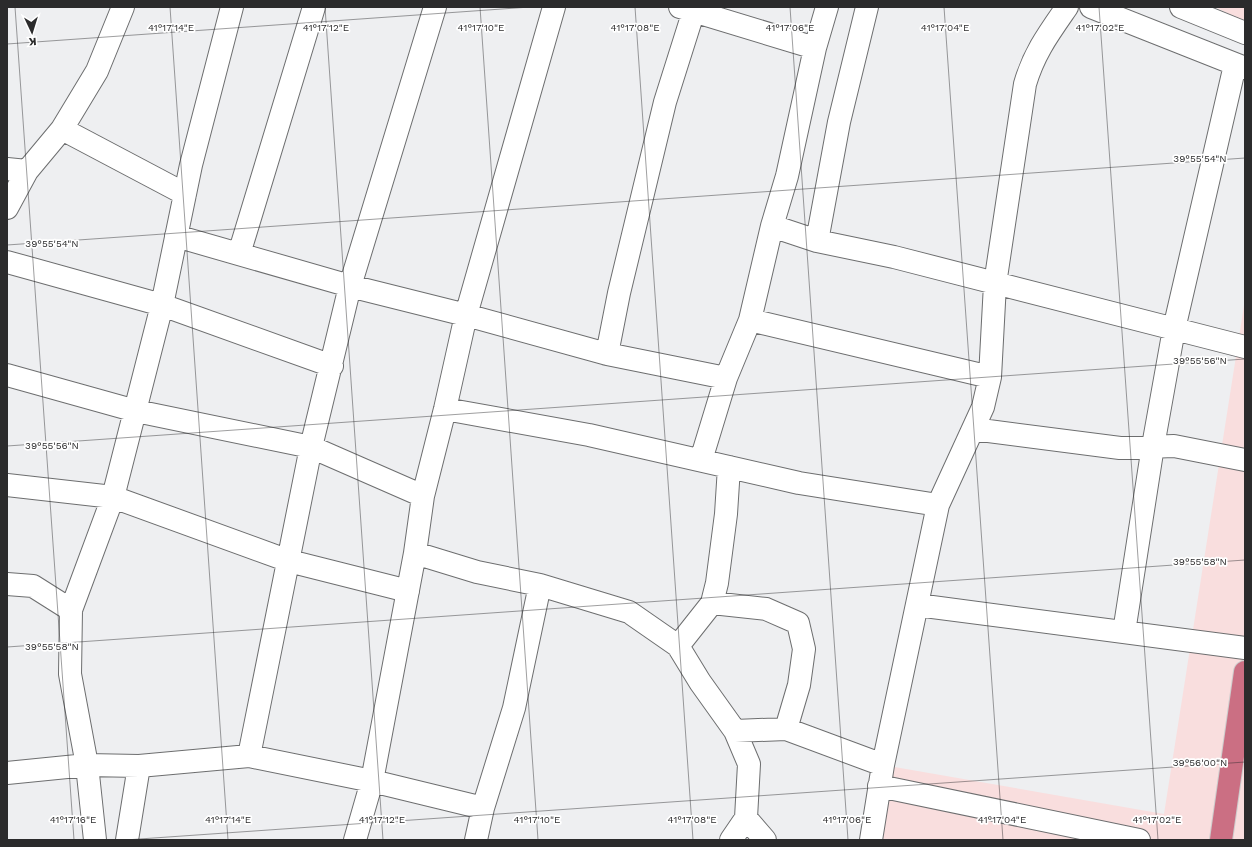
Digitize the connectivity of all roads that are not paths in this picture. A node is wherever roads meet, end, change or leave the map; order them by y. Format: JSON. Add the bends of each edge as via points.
{"nodes":[{"id":1,"x":123,"y":7,"type":"edge"},
{"id":2,"x":232,"y":7,"type":"edge"},
{"id":3,"x":314,"y":7,"type":"edge"},
{"id":4,"x":435,"y":7,"type":"edge"},
{"id":5,"x":554,"y":7,"type":"edge"},
{"id":6,"x":827,"y":7,"type":"edge"},
{"id":7,"x":867,"y":7,"type":"edge"},
{"id":8,"x":1066,"y":7,"type":"edge"},
{"id":9,"x":1091,"y":7,"type":"edge"},
{"id":10,"x":1181,"y":7,"type":"edge"},
{"id":11,"x":690,"y":8,"type":"edge"},
{"id":12,"x":1245,"y":33,"type":"edge"},
{"id":13,"x":815,"y":48,"type":"junction"},
{"id":14,"x":1240,"y":67,"type":"edge"},
{"id":15,"x":62,"y":129,"type":"junction"},
{"id":16,"x":17,"y":170,"type":"edge"},
{"id":17,"x":185,"y":194,"type":"junction"},
{"id":18,"x":7,"y":208,"type":"edge"},
{"id":19,"x":772,"y":226,"type":"junction"},
{"id":20,"x":176,"y":236,"type":"junction"},
{"id":21,"x":817,"y":242,"type":"junction"},
{"id":22,"x":239,"y":254,"type":"junction"},
{"id":23,"x":7,"y":262,"type":"edge"},
{"id":24,"x":995,"y":284,"type":"junction"},
{"id":25,"x":350,"y":286,"type":"junction"},
{"id":26,"x":162,"y":305,"type":"junction"},
{"id":27,"x":466,"y":314,"type":"junction"},
{"id":28,"x":750,"y":320,"type":"junction"},
{"id":29,"x":1174,"y":329,"type":"junction"},
{"id":30,"x":1245,"y":347,"type":"edge"},
{"id":31,"x":607,"y":354,"type":"junction"},
{"id":32,"x":332,"y":366,"type":"junction"},
{"id":33,"x":7,"y":375,"type":"edge"},
{"id":34,"x":990,"y":377,"type":"junction"},
{"id":35,"x":726,"y":378,"type":"junction"},
{"id":36,"x":445,"y":409,"type":"junction"},
{"id":37,"x":136,"y":412,"type":"junction"},
{"id":38,"x":973,"y":429,"type":"junction"},
{"id":39,"x":1152,"y":446,"type":"junction"},
{"id":40,"x":311,"y":447,"type":"junction"},
{"id":41,"x":701,"y":460,"type":"junction"},
{"id":42,"x":1245,"y":460,"type":"edge"},
{"id":43,"x":729,"y":467,"type":"junction"},
{"id":44,"x":7,"y":485,"type":"edge"},
{"id":45,"x":423,"y":496,"type":"junction"},
{"id":46,"x":113,"y":497,"type":"junction"},
{"id":47,"x":938,"y":505,"type":"junction"},
{"id":48,"x":415,"y":553,"type":"junction"},
{"id":49,"x":289,"y":561,"type":"junction"},
{"id":50,"x":7,"y":584,"type":"edge"},
{"id":51,"x":540,"y":585,"type":"junction"},
{"id":52,"x":408,"y":590,"type":"junction"},
{"id":53,"x":712,"y":603,"type":"junction"},
{"id":54,"x":918,"y":605,"type":"junction"},
{"id":55,"x":71,"y":610,"type":"junction"},
{"id":56,"x":1124,"y":632,"type":"junction"},
{"id":57,"x":678,"y":646,"type":"junction"},
{"id":58,"x":1245,"y":648,"type":"edge"},
{"id":59,"x":1245,"y":672,"type":"edge"},
{"id":60,"x":786,"y":729,"type":"junction"},
{"id":61,"x":735,"y":731,"type":"junction"},
{"id":62,"x":249,"y":756,"type":"junction"},
{"id":63,"x":87,"y":765,"type":"junction"},
{"id":64,"x":138,"y":766,"type":"junction"},
{"id":65,"x":7,"y":773,"type":"edge"},
{"id":66,"x":881,"y":776,"type":"junction"},
{"id":67,"x":372,"y":781,"type":"junction"},
{"id":68,"x":484,"y":808,"type":"junction"},
{"id":69,"x":746,"y":818,"type":"junction"},
{"id":70,"x":95,"y":840,"type":"edge"},
{"id":71,"x":127,"y":840,"type":"edge"},
{"id":72,"x":355,"y":840,"type":"edge"},
{"id":73,"x":476,"y":840,"type":"edge"},
{"id":74,"x":731,"y":840,"type":"edge"},
{"id":75,"x":765,"y":840,"type":"edge"},
{"id":76,"x":871,"y":840,"type":"edge"},
{"id":77,"x":1139,"y":840,"type":"edge"},
{"id":78,"x":1221,"y":840,"type":"edge"}],
"edges":[{"from":1,"to":15,"type":"street","via":[[97,71]]},
{"from":2,"to":17,"type":"street"},
{"from":3,"to":22,"type":"street"},
{"from":4,"to":25,"type":"street"},
{"from":5,"to":27,"type":"street"},
{"from":6,"to":13,"type":"street"},
{"from":7,"to":21,"type":"street","via":[[839,122]]},
{"from":8,"to":24,"type":"street","via":[[1043,41],[1032,62],[1025,84]]},
{"from":9,"to":14,"type":"street"},
{"from":10,"to":12,"type":"street"},
{"from":11,"to":13,"type":"street"},
{"from":11,"to":31,"type":"street","via":[[619,293]]},
{"from":13,"to":19,"type":"street","via":[[787,176]]},
{"from":14,"to":29,"type":"street"},
{"from":15,"to":16,"type":"street"},
{"from":15,"to":17,"type":"street"},
{"from":16,"to":18,"type":"street"},
{"from":17,"to":20,"type":"street"},
{"from":19,"to":21,"type":"street"},
{"from":19,"to":28,"type":"street"},
{"from":20,"to":22,"type":"street"},
{"from":20,"to":26,"type":"street"},
{"from":21,"to":24,"type":"street","via":[[894,257]]},
{"from":22,"to":25,"type":"street"},
{"from":23,"to":26,"type":"street"},
{"from":24,"to":29,"type":"street"},
{"from":24,"to":34,"type":"street"},
{"from":25,"to":27,"type":"street"},
{"from":25,"to":32,"type":"street"},
{"from":26,"to":32,"type":"street"},
{"from":26,"to":37,"type":"street"},
{"from":27,"to":31,"type":"street"},
{"from":27,"to":36,"type":"street"},
{"from":28,"to":34,"type":"street"},
{"from":28,"to":35,"type":"street"},
{"from":29,"to":30,"type":"street"},
{"from":29,"to":39,"type":"street"},
{"from":31,"to":35,"type":"street"},
{"from":32,"to":40,"type":"street"},
{"from":33,"to":37,"type":"street"},
{"from":34,"to":38,"type":"street","via":[[983,406]]},
{"from":35,"to":41,"type":"street"},
{"from":36,"to":41,"type":"street","via":[[589,435]]},
{"from":36,"to":45,"type":"street"},
{"from":37,"to":40,"type":"street"},
{"from":37,"to":46,"type":"street"},
{"from":38,"to":39,"type":"street","via":[[1120,448]]},
{"from":38,"to":47,"type":"street"},
{"from":39,"to":42,"type":"street","via":[[1174,446]]},
{"from":39,"to":56,"type":"street"},
{"from":40,"to":45,"type":"street"},
{"from":40,"to":49,"type":"street"},
{"from":41,"to":43,"type":"street"},
{"from":43,"to":47,"type":"street","via":[[799,483]]},
{"from":43,"to":53,"type":"street","via":[[726,514]]},
{"from":44,"to":46,"type":"street"},
{"from":45,"to":48,"type":"street"},
{"from":46,"to":49,"type":"street"},
{"from":46,"to":55,"type":"street"},
{"from":47,"to":54,"type":"street"},
{"from":48,"to":51,"type":"street","via":[[477,572]]},
{"from":48,"to":52,"type":"street"},
{"from":49,"to":52,"type":"street"},
{"from":49,"to":62,"type":"street"},
{"from":50,"to":55,"type":"street","via":[[33,586]]},
{"from":51,"to":57,"type":"street","via":[[629,612]]},
{"from":51,"to":68,"type":"street","via":[[514,708]]},
{"from":52,"to":67,"type":"street"},
{"from":53,"to":57,"type":"street"},
{"from":53,"to":60,"type":"street","via":[[766,609],[798,623],[804,649],[798,685]]},
{"from":54,"to":56,"type":"street"},
{"from":54,"to":66,"type":"street"},
{"from":55,"to":63,"type":"street","via":[[70,674]]},
{"from":56,"to":58,"type":"street"},
{"from":57,"to":61,"type":"street"},
{"from":59,"to":78,"type":"highway"},
{"from":60,"to":61,"type":"street"},
{"from":60,"to":66,"type":"street"},
{"from":61,"to":69,"type":"street","via":[[749,764]]},
{"from":62,"to":64,"type":"street"},
{"from":62,"to":67,"type":"street"},
{"from":63,"to":64,"type":"street"},
{"from":63,"to":65,"type":"street"},
{"from":63,"to":70,"type":"street"},
{"from":64,"to":71,"type":"street"},
{"from":66,"to":76,"type":"street"},
{"from":66,"to":77,"type":"street"},
{"from":67,"to":68,"type":"street"},
{"from":67,"to":72,"type":"street"},
{"from":68,"to":73,"type":"street"},
{"from":69,"to":74,"type":"street"},
{"from":69,"to":75,"type":"street"}]}
